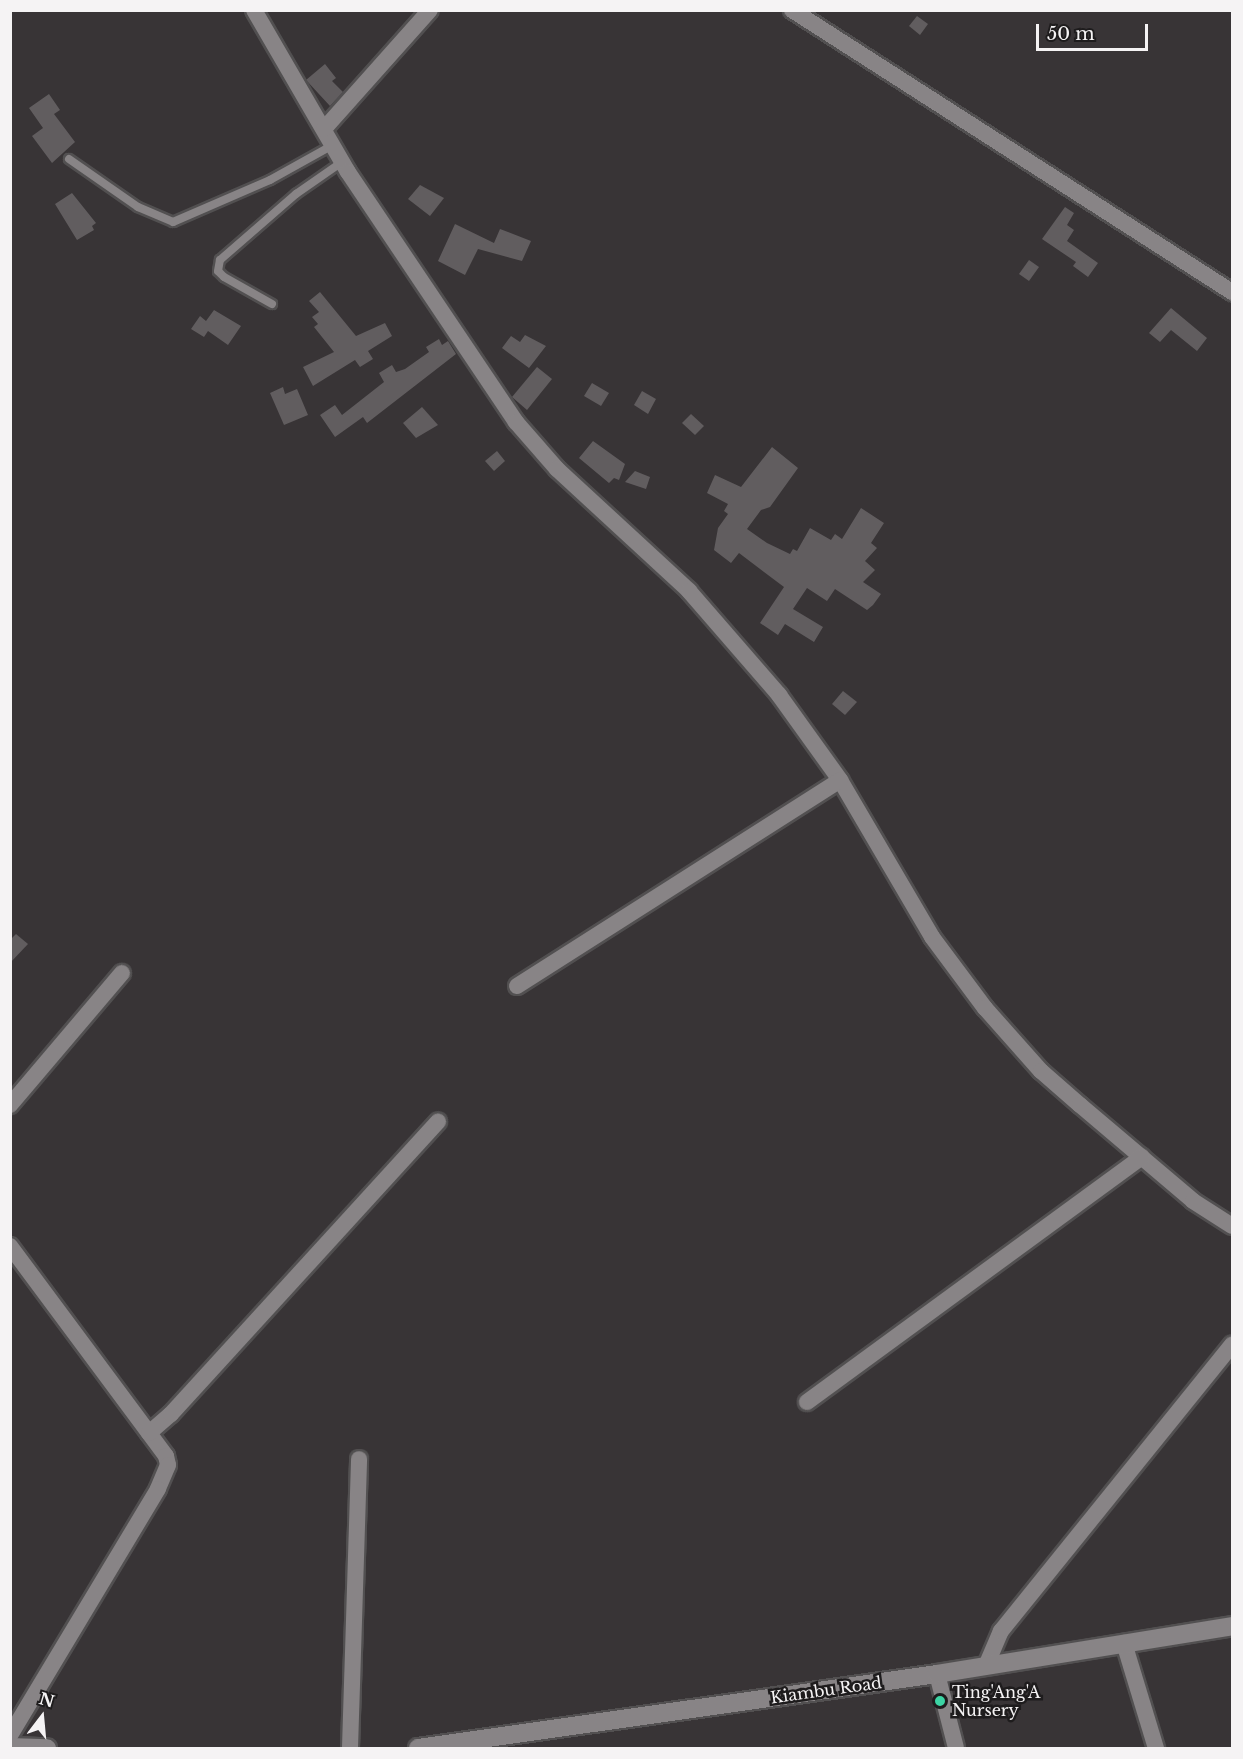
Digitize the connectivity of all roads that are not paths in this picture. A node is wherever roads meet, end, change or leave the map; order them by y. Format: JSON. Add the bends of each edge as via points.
{"nodes":[{"id":1,"x":254,"y":10,"type":"edge"},
{"id":2,"x":430,"y":10,"type":"edge"},
{"id":3,"x":792,"y":10,"type":"edge"},
{"id":4,"x":324,"y":129,"type":"junction"},
{"id":5,"x":333,"y":145,"type":"junction"},
{"id":6,"x":69,"y":159,"type":"dead end"},
{"id":7,"x":342,"y":162,"type":"junction"},
{"id":8,"x":1233,"y":292,"type":"edge"},
{"id":9,"x":272,"y":304,"type":"dead end"},
{"id":10,"x":840,"y":780,"type":"junction"},
{"id":11,"x":122,"y":973,"type":"dead end"},
{"id":12,"x":517,"y":986,"type":"dead end"},
{"id":13,"x":10,"y":1105,"type":"edge"},
{"id":14,"x":438,"y":1122,"type":"dead end"},
{"id":15,"x":1142,"y":1157,"type":"junction"},
{"id":16,"x":1233,"y":1226,"type":"edge"},
{"id":17,"x":10,"y":1246,"type":"edge"},
{"id":18,"x":1233,"y":1345,"type":"edge"},
{"id":19,"x":807,"y":1402,"type":"dead end"},
{"id":20,"x":149,"y":1433,"type":"junction"},
{"id":21,"x":359,"y":1459,"type":"dead end"},
{"id":22,"x":1233,"y":1626,"type":"edge"},
{"id":23,"x":1124,"y":1643,"type":"junction"},
{"id":24,"x":986,"y":1666,"type":"junction"},
{"id":25,"x":937,"y":1674,"type":"junction"},
{"id":26,"x":10,"y":1735,"type":"edge"},
{"id":27,"x":10,"y":1747,"type":"edge"},
{"id":28,"x":47,"y":1749,"type":"edge"},
{"id":29,"x":350,"y":1749,"type":"edge"},
{"id":30,"x":418,"y":1749,"type":"edge"},
{"id":31,"x":956,"y":1749,"type":"edge"},
{"id":32,"x":1156,"y":1749,"type":"edge"}],
"edges":[{"from":1,"to":4,"type":"street"},
{"from":2,"to":4,"type":"street"},
{"from":3,"to":8,"type":"street"},
{"from":4,"to":5,"type":"street"},
{"from":5,"to":6,"type":"lane","via":[[270,180],[173,222],[138,207]]},
{"from":5,"to":7,"type":"street"},
{"from":7,"to":9,"type":"lane","via":[[296,194],[220,260],[218,271],[224,277]]},
{"from":7,"to":10,"type":"street","via":[[516,422],[557,469],[689,591],[779,695]]},
{"from":10,"to":12,"type":"street"},
{"from":10,"to":15,"type":"street","via":[[932,937],[985,1008],[1041,1071]]},
{"from":11,"to":13,"type":"street"},
{"from":14,"to":20,"type":"street","via":[[171,1414]]},
{"from":15,"to":16,"type":"street","via":[[1193,1201]]},
{"from":15,"to":19,"type":"street"},
{"from":17,"to":20,"type":"street"},
{"from":18,"to":24,"type":"street","via":[[1001,1631]]},
{"from":20,"to":26,"type":"street","via":[[166,1456],[166,1473]]},
{"from":21,"to":29,"type":"street"},
{"from":22,"to":23,"type":"street","name":"Kiambu Road"},
{"from":23,"to":24,"type":"street","name":"Kiambu Road"},
{"from":23,"to":32,"type":"street"},
{"from":24,"to":25,"type":"street","name":"Kiambu Road"},
{"from":25,"to":30,"type":"street","name":"Kiambu Road"},
{"from":25,"to":31,"type":"street"},
{"from":27,"to":28,"type":"street"}]}
